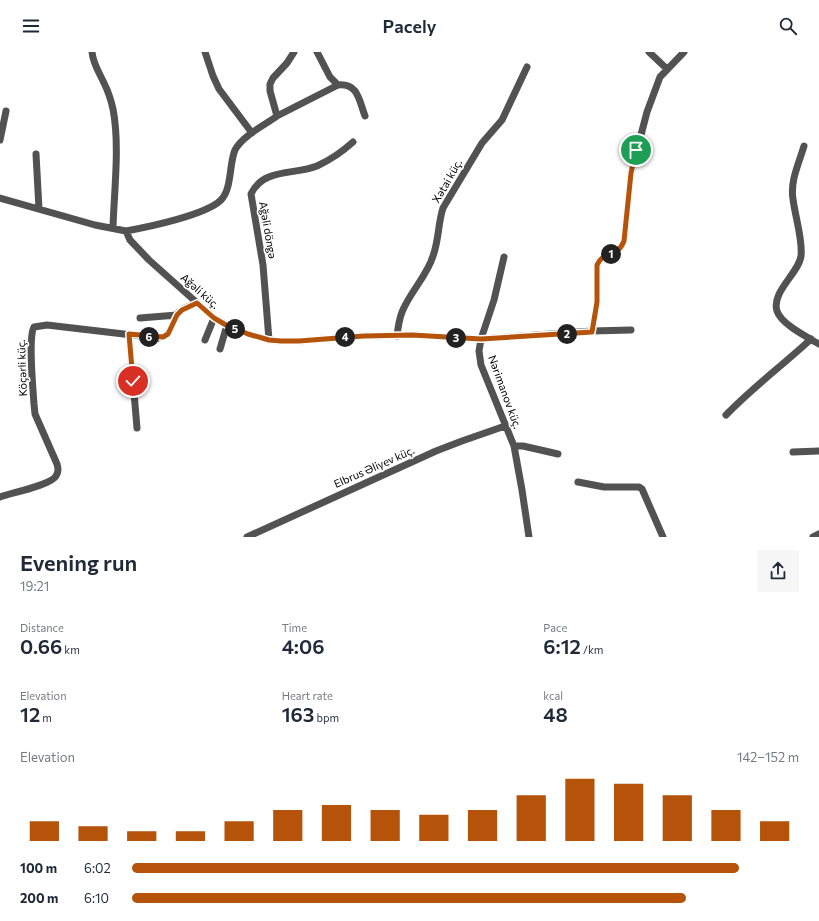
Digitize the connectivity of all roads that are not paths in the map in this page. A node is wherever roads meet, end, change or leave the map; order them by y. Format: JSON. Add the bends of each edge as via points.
{"nodes":[{"id":1,"x":92,"y":52,"type":"edge"},
{"id":2,"x":205,"y":52,"type":"edge"},
{"id":3,"x":294,"y":52,"type":"edge"},
{"id":4,"x":317,"y":52,"type":"edge"},
{"id":5,"x":649,"y":52,"type":"edge"},
{"id":6,"x":684,"y":52,"type":"edge"},
{"id":7,"x":526,"y":67,"type":"dead end"},
{"id":8,"x":667,"y":69,"type":"junction"},
{"id":9,"x":338,"y":85,"type":"junction"},
{"id":10,"x":6,"y":111,"type":"dead end"},
{"id":11,"x":277,"y":116,"type":"junction"},
{"id":12,"x":365,"y":116,"type":"dead end"},
{"id":13,"x":252,"y":133,"type":"junction"},
{"id":14,"x":0,"y":140,"type":"edge"},
{"id":15,"x":353,"y":142,"type":"dead end"},
{"id":16,"x":804,"y":146,"type":"dead end"},
{"id":17,"x":36,"y":154,"type":"dead end"},
{"id":18,"x":0,"y":198,"type":"edge"},
{"id":19,"x":39,"y":209,"type":"junction"},
{"id":20,"x":113,"y":228,"type":"junction"},
{"id":21,"x":126,"y":231,"type":"junction"},
{"id":22,"x":504,"y":257,"type":"dead end"},
{"id":23,"x":197,"y":303,"type":"junction"},
{"id":24,"x":177,"y":315,"type":"junction"},
{"id":25,"x":140,"y":318,"type":"dead end"},
{"id":26,"x":214,"y":318,"type":"junction"},
{"id":27,"x":226,"y":325,"type":"junction"},
{"id":28,"x":631,"y":330,"type":"dead end"},
{"id":29,"x":592,"y":332,"type":"junction"},
{"id":30,"x":129,"y":334,"type":"junction"},
{"id":31,"x":397,"y":336,"type":"junction"},
{"id":32,"x":481,"y":339,"type":"junction"},
{"id":33,"x":205,"y":340,"type":"dead end"},
{"id":34,"x":269,"y":340,"type":"junction"},
{"id":35,"x":811,"y":340,"type":"junction"},
{"id":36,"x":819,"y":344,"type":"edge"},
{"id":37,"x":220,"y":349,"type":"dead end"},
{"id":38,"x":726,"y":415,"type":"dead end"},
{"id":39,"x":505,"y":426,"type":"junction"},
{"id":40,"x":137,"y":428,"type":"dead end"},
{"id":41,"x":514,"y":446,"type":"junction"},
{"id":42,"x":819,"y":451,"type":"edge"},
{"id":43,"x":793,"y":452,"type":"dead end"},
{"id":44,"x":558,"y":454,"type":"dead end"},
{"id":45,"x":578,"y":482,"type":"dead end"},
{"id":46,"x":0,"y":497,"type":"edge"},
{"id":47,"x":819,"y":534,"type":"edge"},
{"id":48,"x":256,"y":535,"type":"edge"},
{"id":49,"x":247,"y":537,"type":"edge"},
{"id":50,"x":529,"y":537,"type":"edge"},
{"id":51,"x":663,"y":537,"type":"edge"},
{"id":52,"x":813,"y":537,"type":"edge"}],
"edges":[{"from":1,"to":20,"type":"street","via":[[94,63],[111,99],[113,111],[116,146]]},
{"from":2,"to":13,"type":"street","via":[[219,89]]},
{"from":3,"to":11,"type":"street","via":[[270,84]]},
{"from":4,"to":9,"type":"street","via":[[330,77]]},
{"from":5,"to":8,"type":"street"},
{"from":6,"to":8,"type":"street"},
{"from":7,"to":31,"type":"street","name":"Xətai küç.","via":[[502,120],[482,143],[443,208],[434,255],[402,310]]},
{"from":8,"to":29,"type":"street","via":[[660,77],[646,112],[636,150],[622,248],[598,260],[597,302]]},
{"from":9,"to":11,"type":"street"},
{"from":9,"to":12,"type":"street","via":[[351,86]]},
{"from":10,"to":14,"type":"street"},
{"from":11,"to":13,"type":"street"},
{"from":13,"to":21,"type":"street","via":[[235,151],[225,194],[221,200],[186,216]]},
{"from":15,"to":34,"type":"street","name":"Ağəli döngə","via":[[316,166],[261,181],[251,194],[263,265]]},
{"from":16,"to":35,"type":"street","via":[[792,188],[801,258],[779,295],[776,306],[777,312],[784,320]]},
{"from":17,"to":19,"type":"street"},
{"from":18,"to":19,"type":"street"},
{"from":19,"to":20,"type":"street"},
{"from":20,"to":21,"type":"street"},
{"from":21,"to":23,"type":"street","name":"Ağəli küç.","via":[[135,247]]},
{"from":22,"to":32,"type":"street"},
{"from":23,"to":24,"type":"street"},
{"from":23,"to":26,"type":"street","name":"Ağəli küç."},
{"from":24,"to":25,"type":"street"},
{"from":24,"to":30,"type":"street","name":"Köçərli küç.","via":[[168,334],[163,337]]},
{"from":26,"to":27,"type":"street","name":"Ağəli küç."},
{"from":26,"to":33,"type":"street"},
{"from":27,"to":34,"type":"street","name":"Ağəli küç."},
{"from":27,"to":37,"type":"street"},
{"from":28,"to":29,"type":"street","name":"Nərimanov küç."},
{"from":29,"to":32,"type":"street","name":"Nərimanov küç."},
{"from":30,"to":40,"type":"street"},
{"from":30,"to":46,"type":"street","name":"Köçərli küç.","via":[[47,325],[34,327],[31,341],[34,404],[59,470],[56,477],[49,482]]},
{"from":31,"to":32,"type":"street","name":"Ağəli küç."},
{"from":31,"to":34,"type":"street","name":"Ağəli küç."},
{"from":32,"to":39,"type":"street","name":"Nərimanov küç.","via":[[481,365]]},
{"from":35,"to":36,"type":"street"},
{"from":35,"to":38,"type":"street"},
{"from":39,"to":41,"type":"street","name":"Nərimanov küç."},
{"from":39,"to":48,"type":"street","name":"Elbrus Əliyev küç.","via":[[436,451]]},
{"from":41,"to":44,"type":"street"},
{"from":41,"to":50,"type":"street","name":"Nərimanov küç."},
{"from":42,"to":43,"type":"street"},
{"from":45,"to":51,"type":"street","via":[[604,487],[640,487]]},
{"from":47,"to":52,"type":"street"},
{"from":48,"to":49,"type":"street","name":"Elbrus Əliyev küç."}]}
